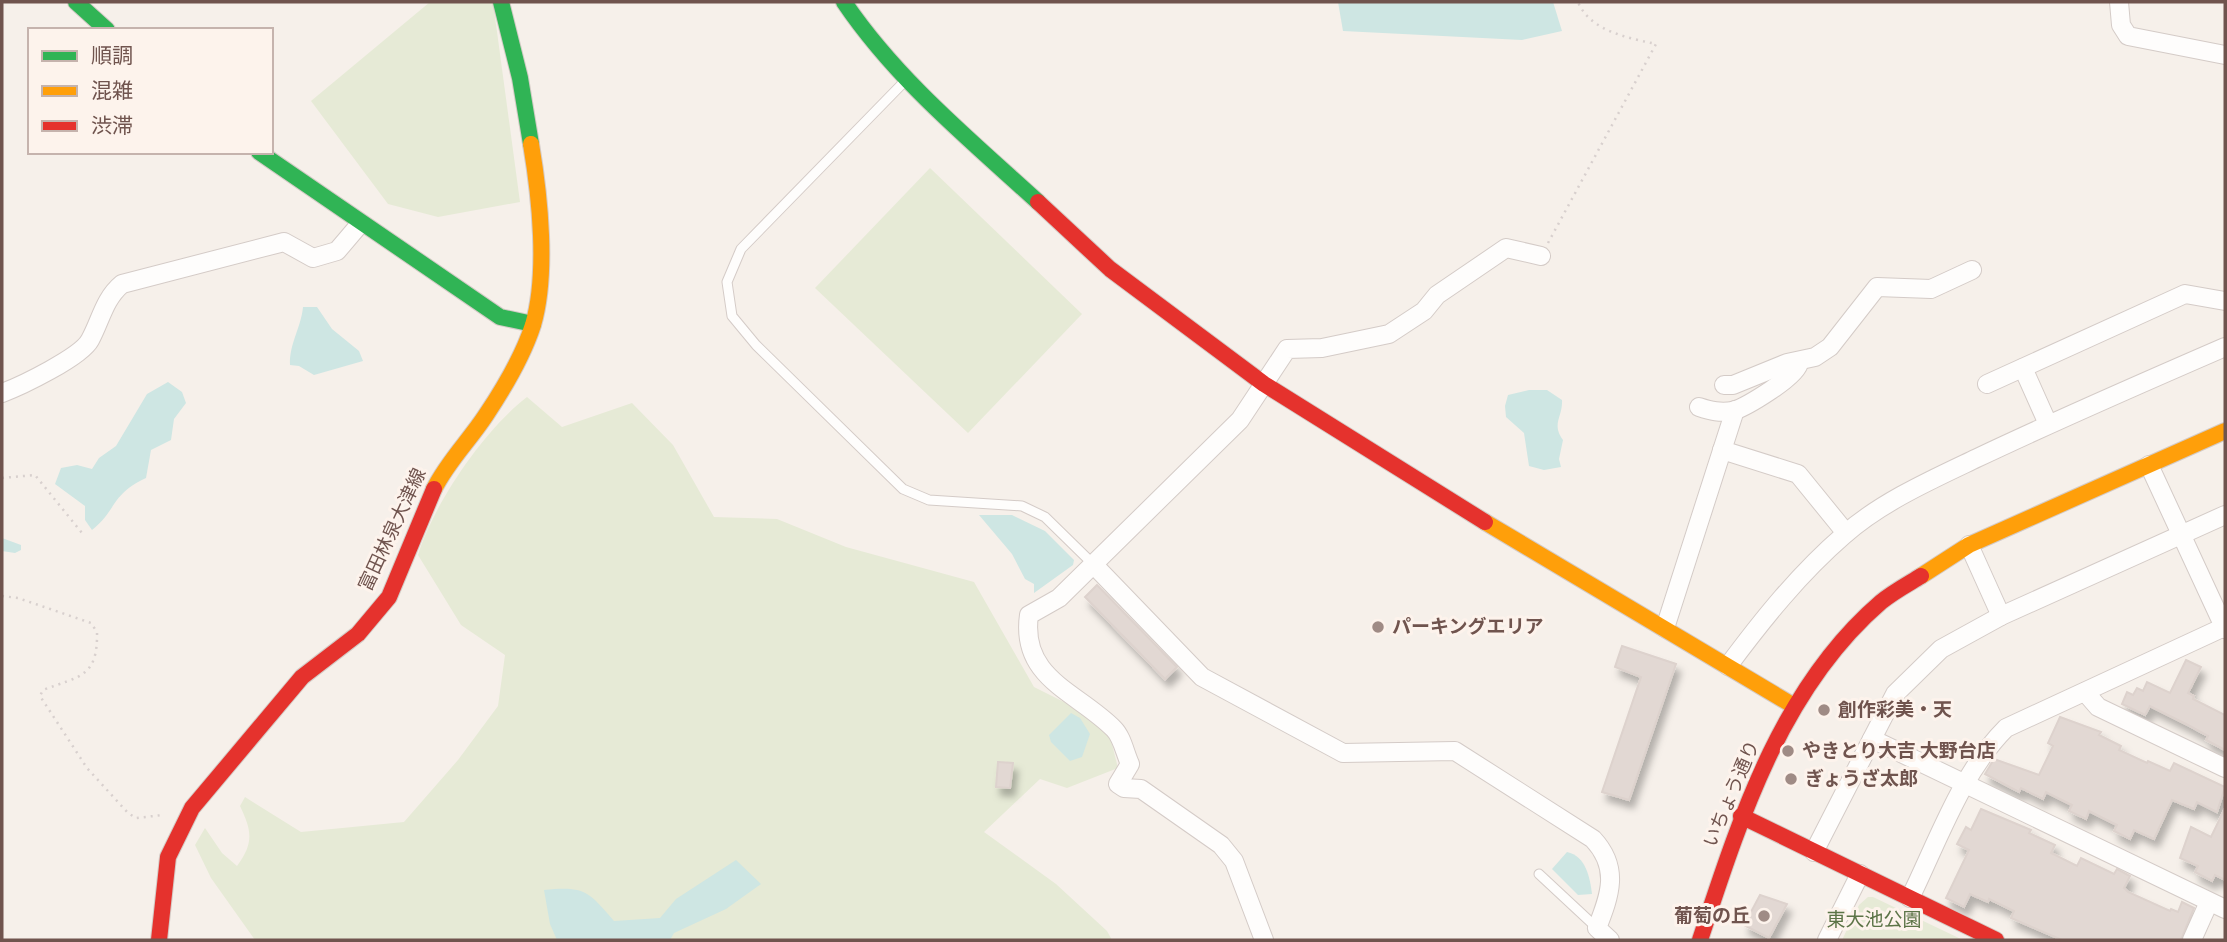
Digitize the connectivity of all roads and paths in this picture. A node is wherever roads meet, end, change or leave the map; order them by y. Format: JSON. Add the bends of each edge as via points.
{"nodes":[{"id":1,"x":76,"y":2,"type":"edge"},
{"id":2,"x":501,"y":2,"type":"edge"},
{"id":3,"x":844,"y":2,"type":"edge"},
{"id":4,"x":1577,"y":2,"type":"edge"},
{"id":5,"x":2119,"y":2,"type":"edge"},
{"id":6,"x":105,"y":28,"type":"edge"},
{"id":7,"x":2225,"y":55,"type":"edge"},
{"id":8,"x":906,"y":80,"type":"junction"},
{"id":9,"x":262,"y":154,"type":"edge"},
{"id":10,"x":360,"y":224,"type":"junction"},
{"id":11,"x":1541,"y":256,"type":"joint"},
{"id":12,"x":1972,"y":270,"type":"dead end"},
{"id":13,"x":2225,"y":301,"type":"edge"},
{"id":14,"x":533,"y":324,"type":"junction"},
{"id":15,"x":2225,"y":347,"type":"edge"},
{"id":16,"x":1799,"y":363,"type":"junction"},
{"id":17,"x":2023,"y":368,"type":"junction"},
{"id":18,"x":1264,"y":384,"type":"junction"},
{"id":19,"x":1987,"y":384,"type":"dead end"},
{"id":20,"x":1724,"y":385,"type":"dead end"},
{"id":21,"x":2,"y":393,"type":"edge"},
{"id":22,"x":1699,"y":407,"type":"dead end"},
{"id":23,"x":1735,"y":410,"type":"junction"},
{"id":24,"x":2048,"y":424,"type":"junction"},
{"id":25,"x":2225,"y":431,"type":"edge"},
{"id":26,"x":1722,"y":450,"type":"junction"},
{"id":27,"x":2149,"y":465,"type":"junction"},
{"id":28,"x":2,"y":478,"type":"edge"},
{"id":29,"x":2225,"y":515,"type":"edge"},
{"id":30,"x":82,"y":533,"type":"dead end"},
{"id":31,"x":1846,"y":533,"type":"junction"},
{"id":32,"x":2182,"y":535,"type":"junction"},
{"id":33,"x":1969,"y":545,"type":"junction"},
{"id":34,"x":1094,"y":564,"type":"junction"},
{"id":35,"x":2,"y":597,"type":"edge"},
{"id":36,"x":2001,"y":616,"type":"junction"},
{"id":37,"x":1664,"y":628,"type":"junction"},
{"id":38,"x":2224,"y":628,"type":"edge"},
{"id":39,"x":1728,"y":666,"type":"junction"},
{"id":40,"x":2085,"y":692,"type":"junction"},
{"id":41,"x":1794,"y":706,"type":"junction"},
{"id":42,"x":1872,"y":739,"type":"junction"},
{"id":43,"x":2225,"y":768,"type":"edge"},
{"id":44,"x":1966,"y":784,"type":"junction"},
{"id":45,"x":1741,"y":816,"type":"junction"},
{"id":46,"x":185,"y":823,"type":"junction"},
{"id":47,"x":1814,"y":852,"type":"junction"},
{"id":48,"x":1539,"y":874,"type":"dead end"},
{"id":49,"x":1860,"y":874,"type":"junction"},
{"id":50,"x":1910,"y":898,"type":"junction"},
{"id":51,"x":2217,"y":906,"type":"edge"},
{"id":52,"x":1603,"y":934,"type":"edge"},
{"id":53,"x":159,"y":940,"type":"edge"},
{"id":54,"x":1264,"y":940,"type":"edge"},
{"id":55,"x":1700,"y":940,"type":"edge"},
{"id":56,"x":1827,"y":940,"type":"edge"},
{"id":57,"x":1996,"y":940,"type":"edge"},
{"id":58,"x":2192,"y":940,"type":"edge"}],
"edges":[{"from":1,"to":6,"type":"street"},
{"from":2,"to":14,"type":"street","name":"富田林泉大津線","via":[[534,161],[542,249]]},
{"from":3,"to":8,"type":"street"},
{"from":4,"to":11,"type":"path","via":[[1595,22],[1618,36],[1656,44]]},
{"from":5,"to":7,"type":"street","via":[[2121,25],[2128,36]]},
{"from":8,"to":18,"type":"street","via":[[1110,269]]},
{"from":8,"to":34,"type":"lane","via":[[741,248],[726,282],[732,316],[903,489],[929,500],[1022,506],[1045,517]]},
{"from":9,"to":10,"type":"street"},
{"from":10,"to":14,"type":"street","via":[[500,317]]},
{"from":10,"to":21,"type":"street","via":[[337,251],[313,258],[284,242],[121,284],[110,294],[89,344]]},
{"from":11,"to":18,"type":"street","via":[[1506,248],[1389,334],[1322,348],[1287,349]]},
{"from":12,"to":16,"type":"street","via":[[1931,289],[1877,287],[1830,347]]},
{"from":13,"to":17,"type":"street","via":[[2185,294]]},
{"from":14,"to":46,"type":"street","name":"富田林泉大津線","via":[[509,378],[443,471],[389,597],[358,634],[302,677],[229,761]]},
{"from":15,"to":24,"type":"street"},
{"from":16,"to":20,"type":"street"},
{"from":16,"to":23,"type":"street","via":[[1793,375]]},
{"from":17,"to":19,"type":"street"},
{"from":17,"to":24,"type":"street"},
{"from":18,"to":34,"type":"street","via":[[1240,420]]},
{"from":18,"to":37,"type":"street"},
{"from":22,"to":23,"type":"street","via":[[1715,412]]},
{"from":23,"to":26,"type":"street"},
{"from":24,"to":31,"type":"street","via":[[1935,478]]},
{"from":25,"to":27,"type":"street","name":"いちょう通り"},
{"from":26,"to":31,"type":"street","via":[[1798,474]]},
{"from":26,"to":37,"type":"street"},
{"from":27,"to":32,"type":"street"},
{"from":27,"to":33,"type":"street","name":"いちょう通り"},
{"from":28,"to":30,"type":"path","via":[[35,475]]},
{"from":29,"to":32,"type":"street"},
{"from":31,"to":39,"type":"street","via":[[1779,599]]},
{"from":32,"to":36,"type":"street"},
{"from":32,"to":38,"type":"street"},
{"from":33,"to":36,"type":"street"},
{"from":33,"to":41,"type":"street","name":"いちょう通り","via":[[1882,601],[1833,651]]},
{"from":34,"to":52,"type":"street","via":[[1202,677],[1343,753],[1455,751],[1593,839],[1611,872]]},
{"from":34,"to":54,"type":"street","via":[[1059,598],[1029,615],[1033,657],[1041,671],[1116,731],[1130,764],[1118,784],[1141,789],[1221,845],[1234,860]]},
{"from":35,"to":46,"type":"path","via":[[18,598],[91,623],[97,632],[92,663],[81,678],[43,690],[40,696],[87,768],[128,813],[136,818],[167,815]]},
{"from":36,"to":42,"type":"street","via":[[1941,649],[1914,674],[1895,694]]},
{"from":37,"to":39,"type":"street"},
{"from":38,"to":40,"type":"street"},
{"from":39,"to":41,"type":"street"},
{"from":40,"to":43,"type":"street","via":[[2098,707]]},
{"from":40,"to":44,"type":"street","via":[[2006,728],[1990,744]]},
{"from":41,"to":45,"type":"street","name":"いちょう通り"},
{"from":42,"to":44,"type":"street"},
{"from":42,"to":47,"type":"street"},
{"from":44,"to":50,"type":"street"},
{"from":44,"to":51,"type":"street"},
{"from":45,"to":47,"type":"street"},
{"from":45,"to":55,"type":"street","name":"いちょう通り"},
{"from":46,"to":53,"type":"street","name":"富田林泉大津線","via":[[168,857]]},
{"from":47,"to":49,"type":"street"},
{"from":48,"to":52,"type":"lane"},
{"from":49,"to":50,"type":"street"},
{"from":49,"to":56,"type":"street"},
{"from":50,"to":57,"type":"street"},
{"from":51,"to":58,"type":"street"}]}
